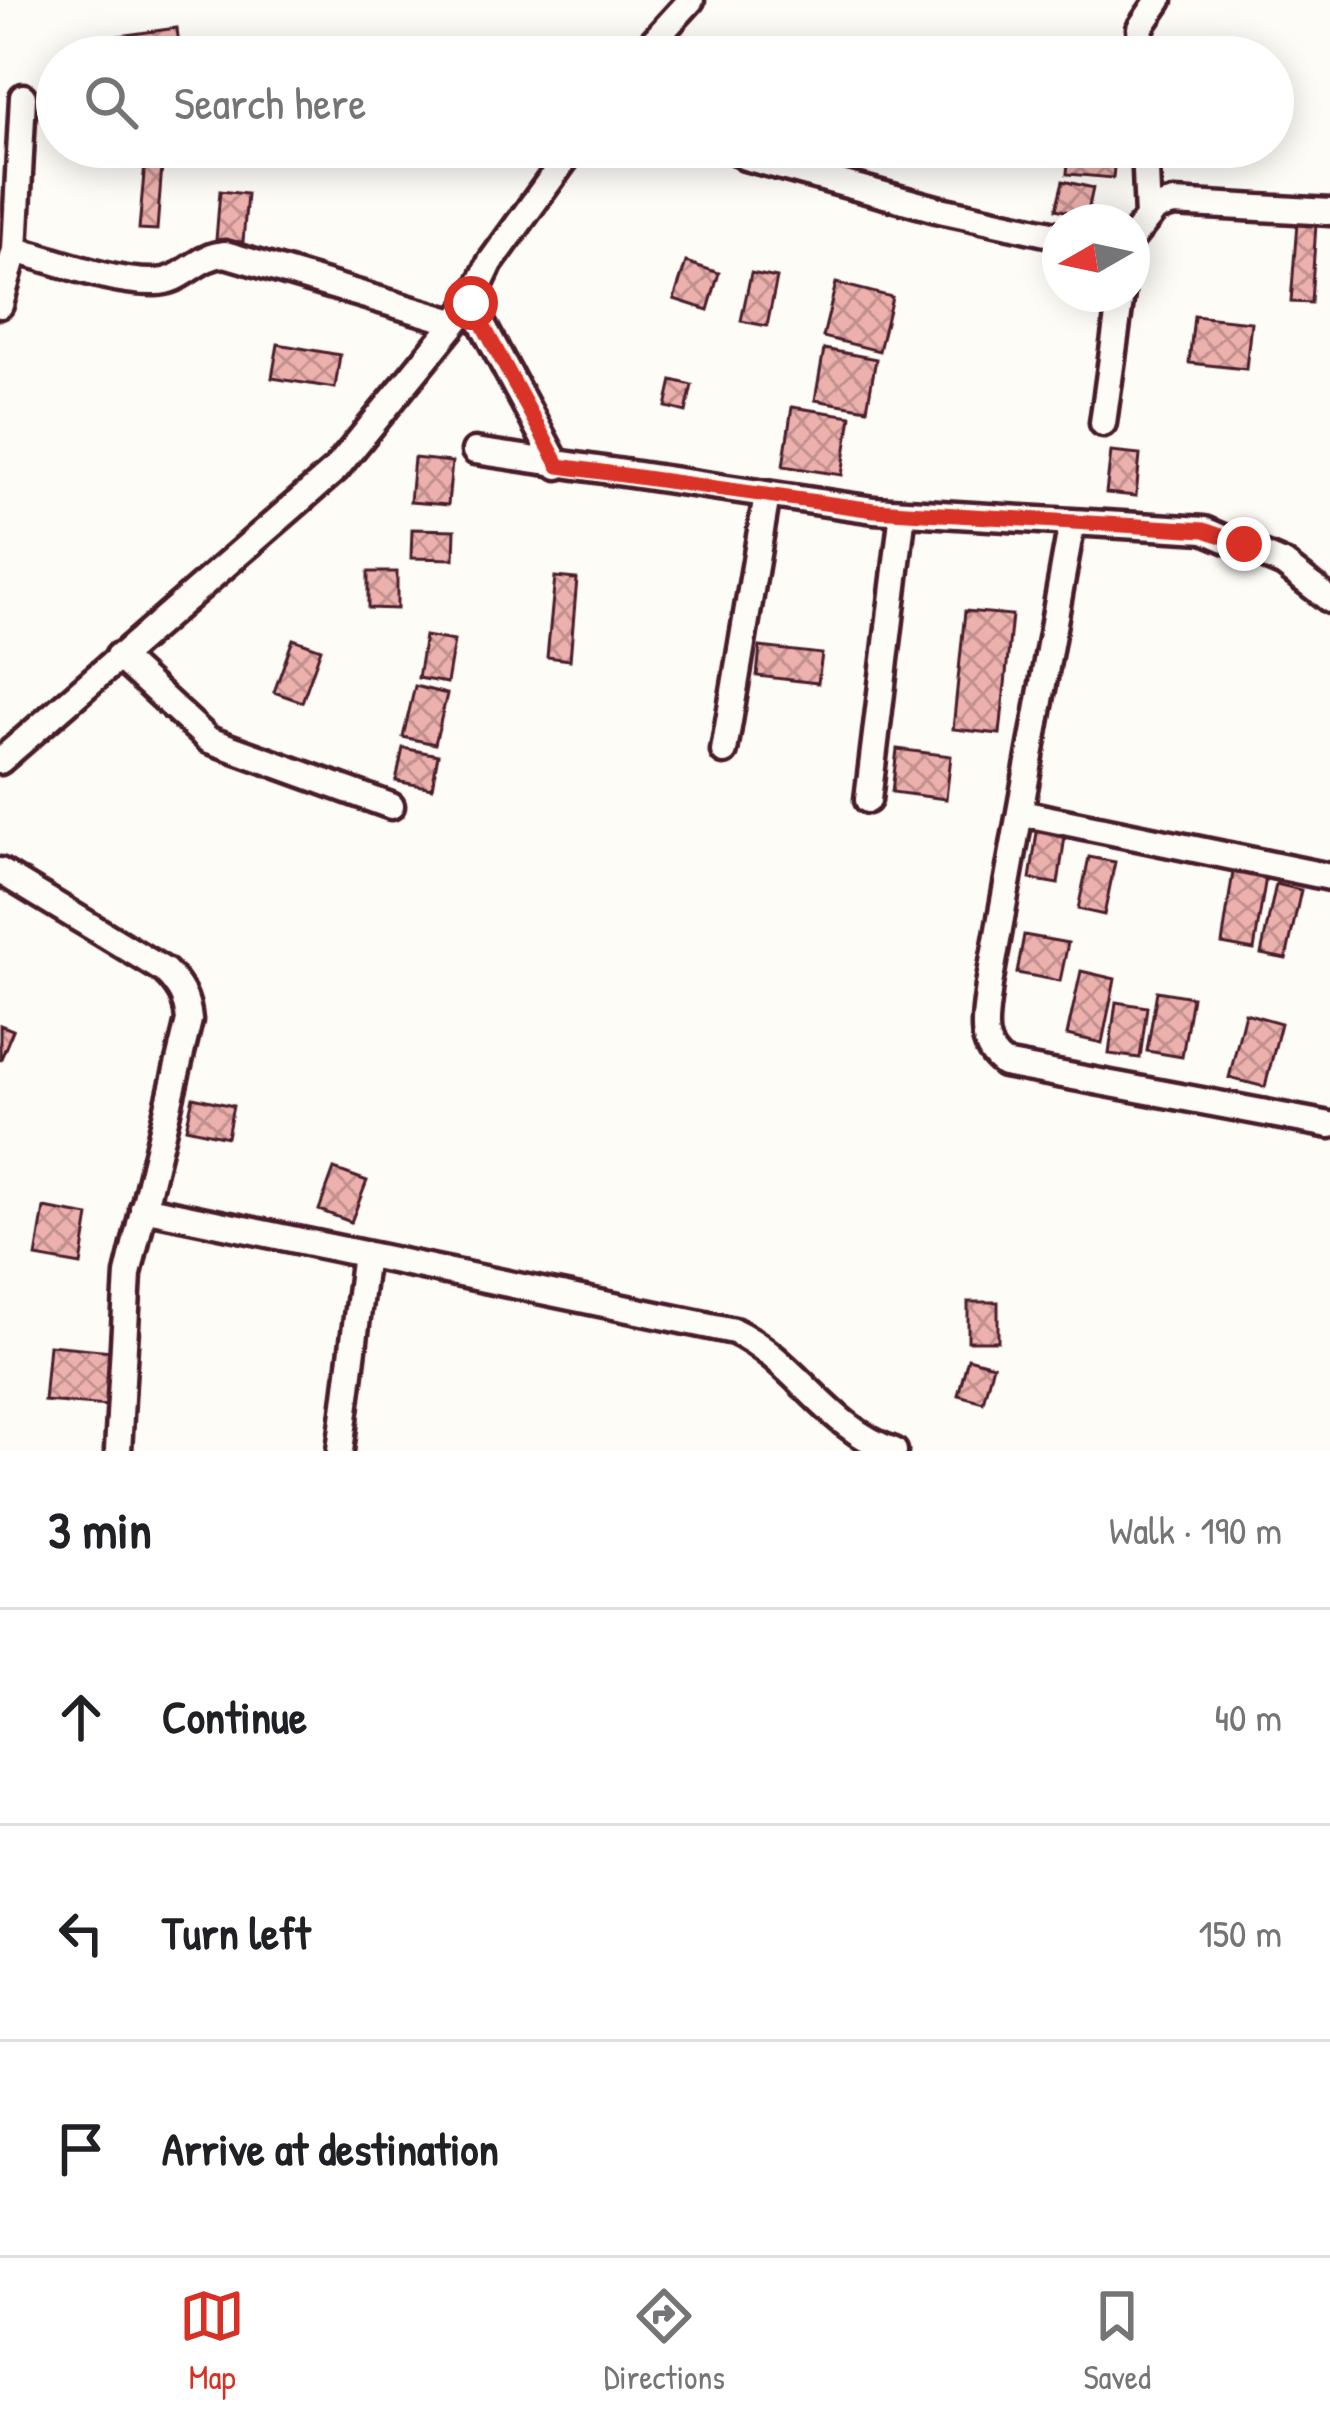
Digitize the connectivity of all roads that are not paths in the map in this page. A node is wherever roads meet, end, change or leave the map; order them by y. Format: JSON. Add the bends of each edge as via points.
{"nodes":[{"id":1,"x":691,"y":0,"type":"edge"},
{"id":2,"x":1160,"y":0,"type":"edge"},
{"id":3,"x":658,"y":36,"type":"edge"},
{"id":4,"x":1141,"y":36,"type":"edge"},
{"id":5,"x":22,"y":97,"type":"dead end"},
{"id":6,"x":559,"y":168,"type":"edge"},
{"id":7,"x":783,"y":168,"type":"edge"},
{"id":8,"x":1144,"y":168,"type":"edge"},
{"id":9,"x":1141,"y":204,"type":"edge"},
{"id":10,"x":1330,"y":212,"type":"edge"},
{"id":11,"x":1150,"y":216,"type":"edge"},
{"id":12,"x":1042,"y":232,"type":"edge"},
{"id":13,"x":15,"y":250,"type":"junction"},
{"id":14,"x":0,"y":304,"type":"edge"},
{"id":15,"x":462,"y":312,"type":"junction"},
{"id":16,"x":1118,"y":312,"type":"edge"},
{"id":17,"x":1103,"y":423,"type":"dead end"},
{"id":18,"x":475,"y":452,"type":"dead end"},
{"id":19,"x":559,"y":466,"type":"junction"},
{"id":20,"x":767,"y":495,"type":"junction"},
{"id":21,"x":903,"y":512,"type":"junction"},
{"id":22,"x":1072,"y":522,"type":"junction"},
{"id":23,"x":1330,"y":600,"type":"edge"},
{"id":24,"x":118,"y":656,"type":"junction"},
{"id":25,"x":724,"y":751,"type":"dead end"},
{"id":26,"x":0,"y":761,"type":"edge"},
{"id":27,"x":868,"y":800,"type":"dead end"},
{"id":28,"x":391,"y":806,"type":"dead end"},
{"id":29,"x":1022,"y":813,"type":"junction"},
{"id":30,"x":0,"y":871,"type":"edge"},
{"id":31,"x":1330,"y":877,"type":"edge"},
{"id":32,"x":1330,"y":1125,"type":"edge"},
{"id":33,"x":143,"y":1208,"type":"junction"},
{"id":34,"x":365,"y":1254,"type":"junction"},
{"id":35,"x":118,"y":1451,"type":"edge"},
{"id":36,"x":340,"y":1451,"type":"edge"},
{"id":37,"x":893,"y":1451,"type":"edge"}],
"edges":[{"from":1,"to":3,"type":"street"},
{"from":2,"to":4,"type":"street"},
{"from":5,"to":13,"type":"street"},
{"from":6,"to":15,"type":"street"},
{"from":7,"to":12,"type":"street"},
{"from":8,"to":9,"type":"street"},
{"from":10,"to":11,"type":"street","via":[[1174,203]]},
{"from":13,"to":14,"type":"street"},
{"from":13,"to":15,"type":"street","via":[[157,283],[225,254]]},
{"from":15,"to":19,"type":"street"},
{"from":15,"to":24,"type":"street","via":[[336,469]]},
{"from":16,"to":17,"type":"street"},
{"from":18,"to":19,"type":"street"},
{"from":19,"to":20,"type":"street"},
{"from":20,"to":21,"type":"street"},
{"from":20,"to":25,"type":"street"},
{"from":21,"to":22,"type":"street"},
{"from":21,"to":27,"type":"street"},
{"from":22,"to":23,"type":"street","via":[[1204,530],[1284,564]]},
{"from":22,"to":29,"type":"street"},
{"from":24,"to":26,"type":"street"},
{"from":24,"to":28,"type":"street","via":[[209,740]]},
{"from":29,"to":31,"type":"street"},
{"from":29,"to":32,"type":"street","via":[[989,985],[984,1038],[991,1055],[1004,1064]]},
{"from":30,"to":33,"type":"street","via":[[164,970],[187,1003]]},
{"from":33,"to":34,"type":"street"},
{"from":33,"to":35,"type":"street","via":[[128,1274]]},
{"from":34,"to":36,"type":"street"},
{"from":34,"to":37,"type":"street","via":[[734,1331],[763,1345],[843,1424]]}]}
